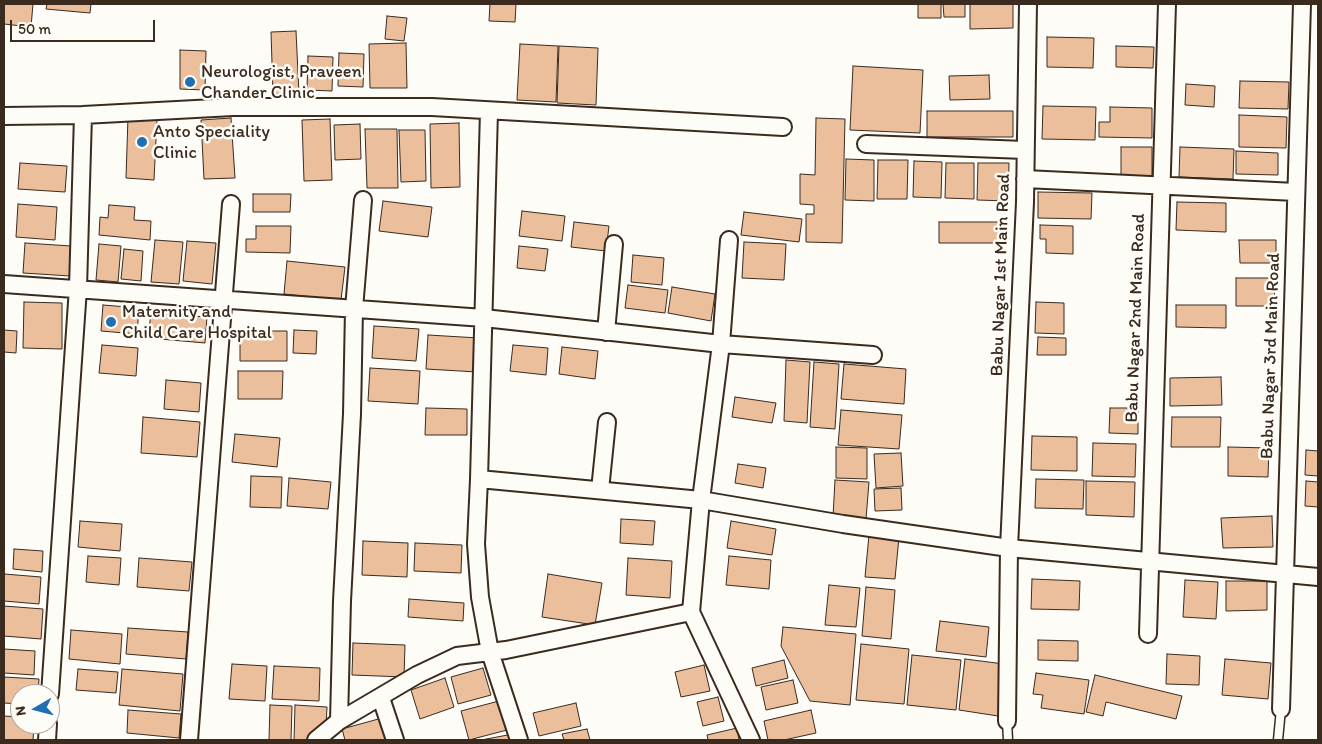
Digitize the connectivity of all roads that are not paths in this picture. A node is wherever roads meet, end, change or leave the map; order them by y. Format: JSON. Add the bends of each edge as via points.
{"nodes":[{"id":1,"x":1028,"y":4,"type":"edge"},
{"id":2,"x":1167,"y":4,"type":"edge"},
{"id":3,"x":1302,"y":4,"type":"edge"},
{"id":4,"x":489,"y":111,"type":"junction"},
{"id":5,"x":83,"y":115,"type":"junction"},
{"id":6,"x":4,"y":116,"type":"edge"},
{"id":7,"x":783,"y":126,"type":"dead end"},
{"id":8,"x":866,"y":144,"type":"dead end"},
{"id":9,"x":1026,"y":150,"type":"junction"},
{"id":10,"x":1025,"y":179,"type":"junction"},
{"id":11,"x":1161,"y":185,"type":"junction"},
{"id":12,"x":1296,"y":192,"type":"junction"},
{"id":13,"x":363,"y":200,"type":"dead end"},
{"id":14,"x":231,"y":204,"type":"dead end"},
{"id":15,"x":729,"y":240,"type":"dead end"},
{"id":16,"x":614,"y":244,"type":"dead end"},
{"id":17,"x":4,"y":284,"type":"edge"},
{"id":18,"x":78,"y":288,"type":"junction"},
{"id":19,"x":223,"y":300,"type":"junction"},
{"id":20,"x":354,"y":309,"type":"junction"},
{"id":21,"x":484,"y":318,"type":"junction"},
{"id":22,"x":606,"y":332,"type":"junction"},
{"id":23,"x":721,"y":344,"type":"junction"},
{"id":24,"x":873,"y":355,"type":"dead end"},
{"id":25,"x":607,"y":422,"type":"dead end"},
{"id":26,"x":480,"y":479,"type":"junction"},
{"id":27,"x":600,"y":490,"type":"junction"},
{"id":28,"x":701,"y":500,"type":"junction"},
{"id":29,"x":1009,"y":548,"type":"junction"},
{"id":30,"x":1149,"y":561,"type":"junction"},
{"id":31,"x":1285,"y":574,"type":"junction"},
{"id":32,"x":1318,"y":577,"type":"edge"},
{"id":33,"x":691,"y":612,"type":"junction"},
{"id":34,"x":1148,"y":634,"type":"dead end"},
{"id":35,"x":490,"y":652,"type":"junction"},
{"id":36,"x":51,"y":684,"type":"edge"},
{"id":37,"x":381,"y":698,"type":"junction"},
{"id":38,"x":1281,"y":710,"type":"joint"},
{"id":39,"x":339,"y":721,"type":"junction"},
{"id":40,"x":1008,"y":721,"type":"joint"},
{"id":41,"x":189,"y":740,"type":"edge"},
{"id":42,"x":316,"y":740,"type":"edge"},
{"id":43,"x":395,"y":740,"type":"edge"},
{"id":44,"x":520,"y":740,"type":"edge"},
{"id":45,"x":751,"y":740,"type":"edge"},
{"id":46,"x":1008,"y":740,"type":"edge"},
{"id":47,"x":1278,"y":740,"type":"edge"}],
"edges":[{"from":1,"to":9,"type":"street","name":"Babu Nagar 1st Main Road"},
{"from":2,"to":11,"type":"street","name":"Babu Nagar 2nd Main Road"},
{"from":3,"to":12,"type":"street","name":"Babu Nagar 3rd Main Road"},
{"from":4,"to":5,"type":"street","via":[[233,107]]},
{"from":4,"to":7,"type":"street"},
{"from":4,"to":21,"type":"street"},
{"from":5,"to":6,"type":"street"},
{"from":5,"to":18,"type":"street"},
{"from":8,"to":9,"type":"street"},
{"from":9,"to":10,"type":"street","name":"Babu Nagar 1st Main Road"},
{"from":10,"to":11,"type":"street"},
{"from":10,"to":29,"type":"street","name":"Babu Nagar 1st Main Road"},
{"from":11,"to":12,"type":"street"},
{"from":11,"to":30,"type":"street","name":"Babu Nagar 2nd Main Road"},
{"from":12,"to":31,"type":"street","name":"Babu Nagar 3rd Main Road"},
{"from":13,"to":20,"type":"street"},
{"from":14,"to":19,"type":"street"},
{"from":15,"to":23,"type":"street"},
{"from":16,"to":22,"type":"street"},
{"from":17,"to":18,"type":"street"},
{"from":18,"to":19,"type":"street"},
{"from":18,"to":36,"type":"street"},
{"from":19,"to":20,"type":"street"},
{"from":19,"to":41,"type":"street"},
{"from":20,"to":21,"type":"street"},
{"from":20,"to":39,"type":"street"},
{"from":21,"to":22,"type":"street"},
{"from":21,"to":26,"type":"street"},
{"from":22,"to":23,"type":"street"},
{"from":23,"to":24,"type":"street"},
{"from":23,"to":28,"type":"street"},
{"from":25,"to":27,"type":"street"},
{"from":26,"to":27,"type":"street"},
{"from":26,"to":35,"type":"street","via":[[476,544],[480,597]]},
{"from":27,"to":28,"type":"street"},
{"from":28,"to":29,"type":"street"},
{"from":28,"to":33,"type":"street"},
{"from":29,"to":30,"type":"street"},
{"from":29,"to":40,"type":"street","name":"Babu Nagar 1st Main Road"},
{"from":30,"to":31,"type":"street"},
{"from":30,"to":34,"type":"street","name":"Babu Nagar 2nd Main Road"},
{"from":31,"to":32,"type":"street"},
{"from":31,"to":38,"type":"street","name":"Babu Nagar 3rd Main Road"},
{"from":33,"to":35,"type":"street"},
{"from":33,"to":45,"type":"street"},
{"from":35,"to":37,"type":"street","via":[[457,656],[416,675]]},
{"from":35,"to":44,"type":"street"},
{"from":37,"to":39,"type":"street"},
{"from":37,"to":43,"type":"street"},
{"from":38,"to":47,"type":"lane"},
{"from":39,"to":42,"type":"street"},
{"from":40,"to":46,"type":"lane"}]}
